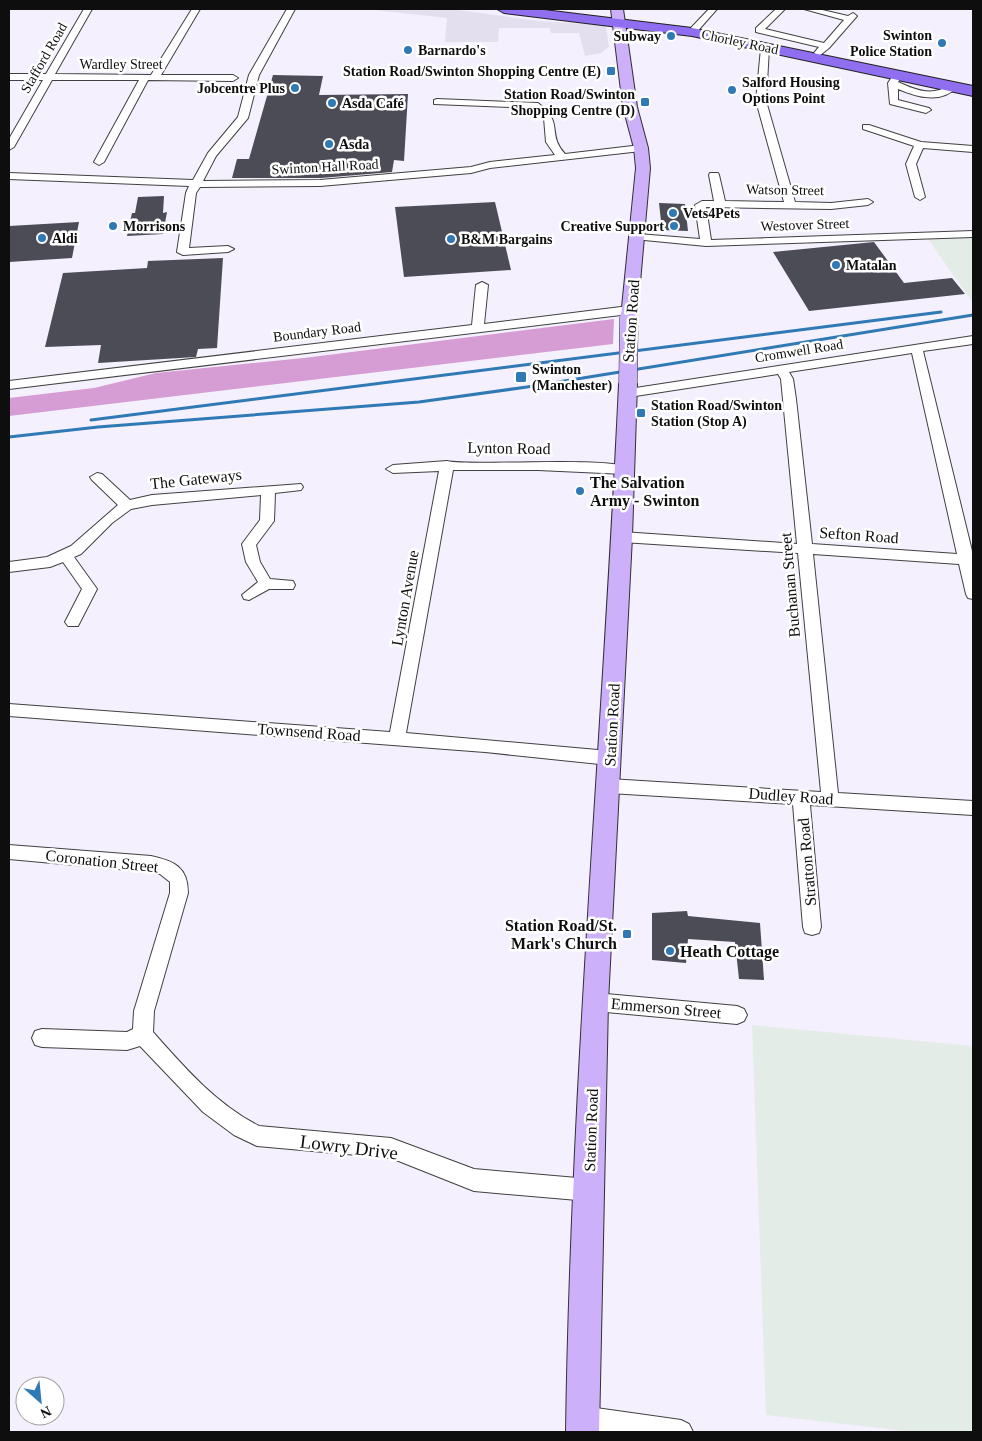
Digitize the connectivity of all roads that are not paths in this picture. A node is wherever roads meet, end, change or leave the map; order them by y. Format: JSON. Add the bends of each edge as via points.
{"nodes":[{"id":1,"x":88,"y":9,"type":"edge"},
{"id":2,"x":196,"y":9,"type":"edge"},
{"id":3,"x":291,"y":9,"type":"edge"},
{"id":4,"x":504,"y":9,"type":"edge"},
{"id":5,"x":628,"y":9,"type":"edge"},
{"id":6,"x":713,"y":9,"type":"edge"},
{"id":7,"x":781,"y":9,"type":"edge"},
{"id":8,"x":808,"y":9,"type":"edge"},
{"id":9,"x":618,"y":15,"type":"edge"},
{"id":10,"x":692,"y":32,"type":"junction"},
{"id":11,"x":826,"y":46,"type":"junction"},
{"id":12,"x":765,"y":48,"type":"junction"},
{"id":13,"x":813,"y":58,"type":"junction"},
{"id":14,"x":9,"y":77,"type":"edge"},
{"id":15,"x":48,"y":77,"type":"junction"},
{"id":16,"x":149,"y":78,"type":"junction"},
{"id":17,"x":234,"y":78,"type":"dead end"},
{"id":18,"x":895,"y":79,"type":"junction"},
{"id":19,"x":973,"y":91,"type":"edge"},
{"id":20,"x":437,"y":102,"type":"dead end"},
{"id":21,"x":926,"y":110,"type":"dead end"},
{"id":22,"x":866,"y":127,"type":"dead end"},
{"id":23,"x":920,"y":145,"type":"junction"},
{"id":24,"x":9,"y":147,"type":"edge"},
{"id":25,"x":641,"y":148,"type":"junction"},
{"id":26,"x":973,"y":149,"type":"edge"},
{"id":27,"x":563,"y":158,"type":"junction"},
{"id":28,"x":714,"y":175,"type":"dead end"},
{"id":29,"x":9,"y":176,"type":"edge"},
{"id":30,"x":94,"y":176,"type":"junction"},
{"id":31,"x":198,"y":183,"type":"junction"},
{"id":32,"x":920,"y":197,"type":"dead end"},
{"id":33,"x":868,"y":202,"type":"dead end"},
{"id":34,"x":720,"y":204,"type":"junction"},
{"id":35,"x":790,"y":205,"type":"junction"},
{"id":36,"x":973,"y":234,"type":"edge"},
{"id":37,"x":638,"y":237,"type":"junction"},
{"id":38,"x":706,"y":243,"type":"junction"},
{"id":39,"x":228,"y":249,"type":"dead end"},
{"id":40,"x":482,"y":284,"type":"dead end"},
{"id":41,"x":629,"y":314,"type":"junction"},
{"id":42,"x":478,"y":328,"type":"junction"},
{"id":43,"x":973,"y":340,"type":"edge"},
{"id":44,"x":915,"y":348,"type":"junction"},
{"id":45,"x":781,"y":369,"type":"junction"},
{"id":46,"x":9,"y":385,"type":"edge"},
{"id":47,"x":628,"y":389,"type":"junction"},
{"id":48,"x":447,"y":465,"type":"junction"},
{"id":49,"x":394,"y":469,"type":"dead end"},
{"id":50,"x":625,"y":470,"type":"junction"},
{"id":51,"x":97,"y":476,"type":"dead end"},
{"id":52,"x":296,"y":487,"type":"dead end"},
{"id":53,"x":268,"y":490,"type":"junction"},
{"id":54,"x":127,"y":506,"type":"junction"},
{"id":55,"x":622,"y":538,"type":"junction"},
{"id":56,"x":804,"y":548,"type":"junction"},
{"id":57,"x":65,"y":555,"type":"junction"},
{"id":58,"x":969,"y":559,"type":"edge"},
{"id":59,"x":9,"y":567,"type":"edge"},
{"id":60,"x":266,"y":584,"type":"junction"},
{"id":61,"x":288,"y":585,"type":"dead end"},
{"id":62,"x":973,"y":594,"type":"edge"},
{"id":63,"x":249,"y":595,"type":"dead end"},
{"id":64,"x":73,"y":622,"type":"dead end"},
{"id":65,"x":9,"y":710,"type":"edge"},
{"id":66,"x":397,"y":738,"type":"junction"},
{"id":67,"x":609,"y":758,"type":"junction"},
{"id":68,"x":609,"y":786,"type":"junction"},
{"id":69,"x":801,"y":796,"type":"junction"},
{"id":70,"x":830,"y":798,"type":"junction"},
{"id":71,"x":973,"y":808,"type":"edge"},
{"id":72,"x":9,"y":852,"type":"edge"},
{"id":73,"x":812,"y":927,"type":"dead end"},
{"id":74,"x":595,"y":1002,"type":"junction"},
{"id":75,"x":737,"y":1015,"type":"dead end"},
{"id":76,"x":143,"y":1035,"type":"junction"},
{"id":77,"x":42,"y":1038,"type":"dead end"},
{"id":78,"x":589,"y":1190,"type":"junction"},
{"id":79,"x":582,"y":1425,"type":"edge"},
{"id":80,"x":681,"y":1432,"type":"edge"}],
"edges":[{"from":1,"to":15,"type":"street","name":"Stafford Road"},
{"from":2,"to":16,"type":"street"},
{"from":3,"to":31,"type":"street","via":[[254,75],[243,118],[212,155]]},
{"from":4,"to":9,"type":"main road","name":"Chorley Road"},
{"from":5,"to":9,"type":"main road","via":[[627,14]]},
{"from":6,"to":10,"type":"street"},
{"from":7,"to":11,"type":"street","via":[[759,30]]},
{"from":8,"to":11,"type":"street","via":[[852,18]]},
{"from":9,"to":10,"type":"main road","name":"Chorley Road"},
{"from":9,"to":25,"type":"main road","name":"Station Road","via":[[630,107]]},
{"from":10,"to":12,"type":"main road","name":"Chorley Road"},
{"from":11,"to":13,"type":"street"},
{"from":12,"to":13,"type":"main road","name":"Chorley Road"},
{"from":12,"to":35,"type":"street","via":[[761,101]]},
{"from":13,"to":18,"type":"main road","name":"Chorley Road"},
{"from":14,"to":15,"type":"street","name":"Wardley Street"},
{"from":15,"to":16,"type":"street","name":"Wardley Street"},
{"from":15,"to":24,"type":"street","name":"Stafford Road"},
{"from":16,"to":17,"type":"street","name":"Wardley Street"},
{"from":16,"to":30,"type":"street"},
{"from":18,"to":19,"type":"main road","name":"Chorley Road"},
{"from":18,"to":21,"type":"street","via":[[893,102]]},
{"from":20,"to":27,"type":"street","via":[[535,105],[551,122],[550,140]]},
{"from":22,"to":23,"type":"street"},
{"from":23,"to":26,"type":"street"},
{"from":23,"to":32,"type":"street","via":[[912,164]]},
{"from":25,"to":27,"type":"street","name":"Swinton Hall Road"},
{"from":25,"to":37,"type":"main road","name":"Station Road"},
{"from":27,"to":31,"type":"street","name":"Swinton Hall Road","via":[[320,183]]},
{"from":28,"to":34,"type":"street"},
{"from":29,"to":30,"type":"street","name":"Swinton Hall Road"},
{"from":30,"to":31,"type":"street","name":"Swinton Hall Road"},
{"from":31,"to":39,"type":"street","via":[[191,193],[183,252]]},
{"from":33,"to":35,"type":"street","name":"Watson Street","via":[[837,206]]},
{"from":34,"to":35,"type":"street","name":"Watson Street"},
{"from":34,"to":38,"type":"street","name":"Watson Street","via":[[700,205]]},
{"from":36,"to":38,"type":"street","name":"Westover Street"},
{"from":37,"to":38,"type":"street","name":"Westover Street"},
{"from":37,"to":41,"type":"main road","name":"Station Road"},
{"from":40,"to":42,"type":"street"},
{"from":41,"to":42,"type":"street","name":"Boundary Road"},
{"from":41,"to":47,"type":"main road","name":"Station Road","bridge":true},
{"from":42,"to":46,"type":"street","name":"Boundary Road"},
{"from":43,"to":44,"type":"street","name":"Cromwell Road"},
{"from":44,"to":45,"type":"street","name":"Cromwell Road"},
{"from":44,"to":58,"type":"street","via":[[920,357]]},
{"from":45,"to":47,"type":"street","name":"Cromwell Road"},
{"from":45,"to":56,"type":"street","name":"Buchanan Street","via":[[787,379]]},
{"from":47,"to":50,"type":"main road","name":"Station Road"},
{"from":48,"to":49,"type":"street","name":"Lynton Road"},
{"from":48,"to":50,"type":"street","name":"Lynton Road","via":[[534,464]]},
{"from":48,"to":66,"type":"street","name":"Lynton Avenue"},
{"from":50,"to":55,"type":"main road","name":"Station Road"},
{"from":51,"to":54,"type":"street"},
{"from":52,"to":53,"type":"street","name":"The Gateways"},
{"from":53,"to":54,"type":"street","name":"The Gateways","via":[[152,500]]},
{"from":53,"to":60,"type":"street","via":[[267,521],[249,544],[253,562]]},
{"from":54,"to":57,"type":"street","name":"The Gateways","via":[[76,550]]},
{"from":55,"to":56,"type":"street","name":"Sefton Road"},
{"from":55,"to":67,"type":"main road","name":"Station Road"},
{"from":56,"to":58,"type":"street","name":"Sefton Road"},
{"from":56,"to":70,"type":"street","name":"Buchanan Street"},
{"from":57,"to":59,"type":"street","name":"The Gateways","via":[[50,562]]},
{"from":57,"to":64,"type":"street","via":[[90,589]]},
{"from":58,"to":62,"type":"street"},
{"from":60,"to":61,"type":"street"},
{"from":60,"to":63,"type":"street"},
{"from":65,"to":66,"type":"street","name":"Townsend Road"},
{"from":66,"to":67,"type":"street","name":"Townsend Road"},
{"from":67,"to":68,"type":"main road","name":"Station Road"},
{"from":68,"to":69,"type":"street","name":"Dudley Road"},
{"from":68,"to":74,"type":"main road","name":"Station Road"},
{"from":69,"to":70,"type":"street","name":"Dudley Road"},
{"from":69,"to":73,"type":"street","name":"Stratton Road"},
{"from":70,"to":71,"type":"street","name":"Dudley Road"},
{"from":72,"to":76,"type":"street","name":"Coronation Street","via":[[151,864],[165,867],[179,879],[179,893],[144,1011]]},
{"from":74,"to":75,"type":"street","name":"Emmerson Street"},
{"from":74,"to":78,"type":"main road","name":"Station Road"},
{"from":76,"to":77,"type":"street","via":[[127,1041]]},
{"from":76,"to":78,"type":"street","name":"Lowry Drive","via":[[221,1114],[240,1129],[257,1136],[392,1148],[474,1180]]},
{"from":78,"to":79,"type":"main road","name":"Station Road"},
{"from":79,"to":80,"type":"street"}]}
